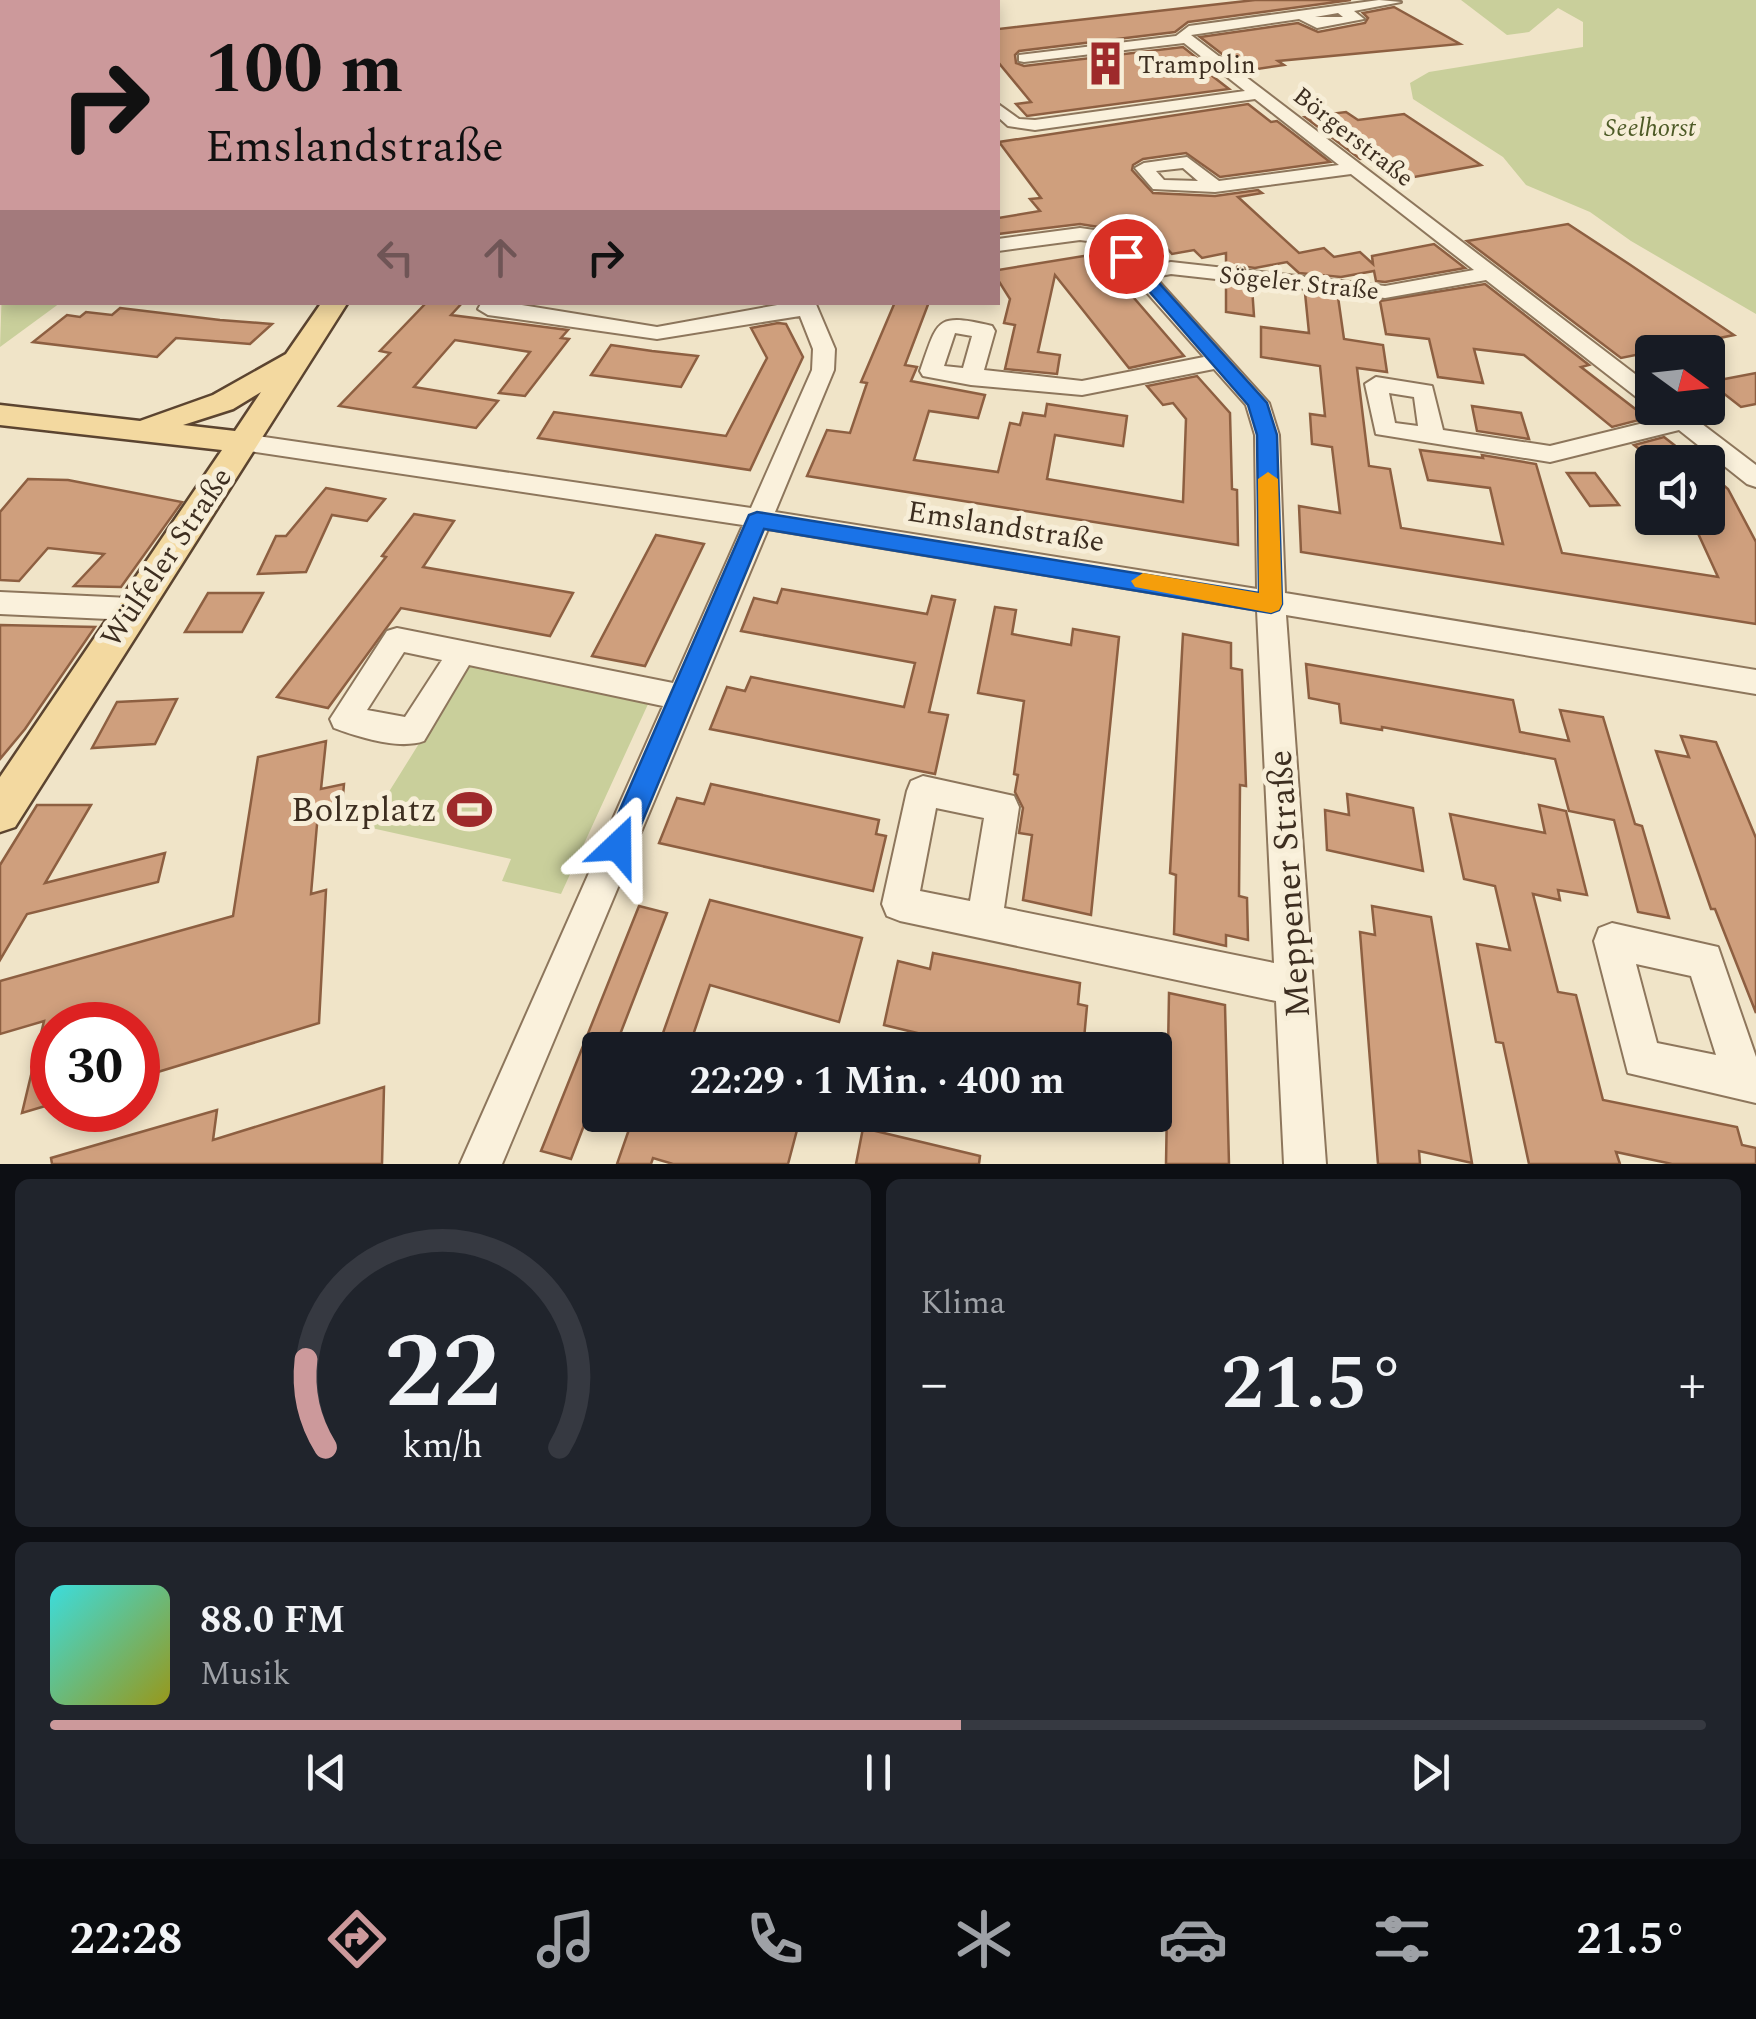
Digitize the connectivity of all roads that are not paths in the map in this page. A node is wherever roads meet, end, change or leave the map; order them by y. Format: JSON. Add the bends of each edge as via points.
{"nodes":[{"id":1,"x":1394,"y":2,"type":"edge"},
{"id":2,"x":1186,"y":39,"type":"junction"},
{"id":3,"x":1024,"y":58,"type":"dead end"},
{"id":4,"x":1259,"y":94,"type":"junction"},
{"id":5,"x":1000,"y":112,"type":"edge"},
{"id":6,"x":1019,"y":125,"type":"junction"},
{"id":7,"x":1000,"y":135,"type":"edge"},
{"id":8,"x":1355,"y":168,"type":"junction"},
{"id":9,"x":1215,"y":188,"type":"dead end"},
{"id":10,"x":1000,"y":245,"type":"edge"},
{"id":11,"x":1491,"y":273,"type":"junction"},
{"id":12,"x":1143,"y":274,"type":"junction"},
{"id":13,"x":333,"y":305,"type":"edge"},
{"id":14,"x":491,"y":305,"type":"edge"},
{"id":15,"x":805,"y":306,"type":"edge"},
{"id":16,"x":533,"y":309,"type":"edge"},
{"id":17,"x":300,"y":356,"type":"junction"},
{"id":18,"x":1218,"y":361,"type":"junction"},
{"id":19,"x":971,"y":378,"type":"dead end"},
{"id":20,"x":1635,"y":385,"type":"edge"},
{"id":21,"x":0,"y":414,"type":"edge"},
{"id":22,"x":1640,"y":425,"type":"edge"},
{"id":23,"x":1688,"y":425,"type":"edge"},
{"id":24,"x":133,"y":430,"type":"junction"},
{"id":25,"x":1432,"y":436,"type":"dead end"},
{"id":26,"x":243,"y":442,"type":"junction"},
{"id":27,"x":1756,"y":478,"type":"edge"},
{"id":28,"x":757,"y":520,"type":"junction"},
{"id":29,"x":0,"y":603,"type":"edge"},
{"id":30,"x":1271,"y":604,"type":"junction"},
{"id":31,"x":130,"y":609,"type":"junction"},
{"id":32,"x":462,"y":652,"type":"dead end"},
{"id":33,"x":1756,"y":682,"type":"edge"},
{"id":34,"x":682,"y":697,"type":"junction"},
{"id":35,"x":0,"y":812,"type":"edge"},
{"id":36,"x":985,"y":919,"type":"dead end"},
{"id":37,"x":1295,"y":986,"type":"junction"},
{"id":38,"x":481,"y":1164,"type":"edge"},
{"id":39,"x":1305,"y":1164,"type":"edge"}],
"edges":[{"from":1,"to":2,"type":"street","via":[[1340,9],[1357,19],[1316,24],[1304,16],[1189,30],[1183,32]]},
{"from":2,"to":3,"type":"street"},
{"from":2,"to":4,"type":"street","name":"Börgerstraße"},
{"from":4,"to":6,"type":"street"},
{"from":4,"to":8,"type":"street","name":"Börgerstraße"},
{"from":5,"to":6,"type":"street"},
{"from":6,"to":7,"type":"street"},
{"from":8,"to":9,"type":"street"},
{"from":8,"to":11,"type":"street","name":"Börgerstraße"},
{"from":10,"to":12,"type":"street","name":"Meppener Straße","via":[[1092,234],[1110,238]]},
{"from":11,"to":12,"type":"street","name":"Sögeler Straße","via":[[1385,292],[1171,268]]},
{"from":11,"to":20,"type":"street"},
{"from":12,"to":18,"type":"street","name":"Meppener Straße"},
{"from":13,"to":17,"type":"main road","name":"Wülfeler Straße"},
{"from":14,"to":16,"type":"street","via":[[488,309]]},
{"from":15,"to":16,"type":"street","via":[[657,333]]},
{"from":15,"to":28,"type":"street","via":[[824,349],[823,370]]},
{"from":17,"to":24,"type":"main road","via":[[223,402]]},
{"from":17,"to":26,"type":"main road","name":"Wülfeler Straße"},
{"from":18,"to":19,"type":"street","via":[[1082,388]]},
{"from":18,"to":30,"type":"street","name":"Meppener Straße","via":[[1258,403],[1267,435]]},
{"from":21,"to":24,"type":"main road"},
{"from":22,"to":25,"type":"street","via":[[1550,454]]},
{"from":23,"to":27,"type":"street"},
{"from":24,"to":26,"type":"main road"},
{"from":26,"to":28,"type":"street","name":"Emslandstraße"},
{"from":26,"to":31,"type":"main road","name":"Wülfeler Straße"},
{"from":28,"to":30,"type":"street","name":"Emslandstraße"},
{"from":28,"to":34,"type":"street"},
{"from":29,"to":31,"type":"street"},
{"from":30,"to":33,"type":"street","name":"Emslandstraße"},
{"from":30,"to":37,"type":"street","name":"Meppener Straße"},
{"from":31,"to":35,"type":"main road","name":"Wülfeler Straße"},
{"from":32,"to":34,"type":"street"},
{"from":34,"to":38,"type":"street"},
{"from":36,"to":37,"type":"street"},
{"from":37,"to":39,"type":"street","name":"Meppener Straße"}]}
